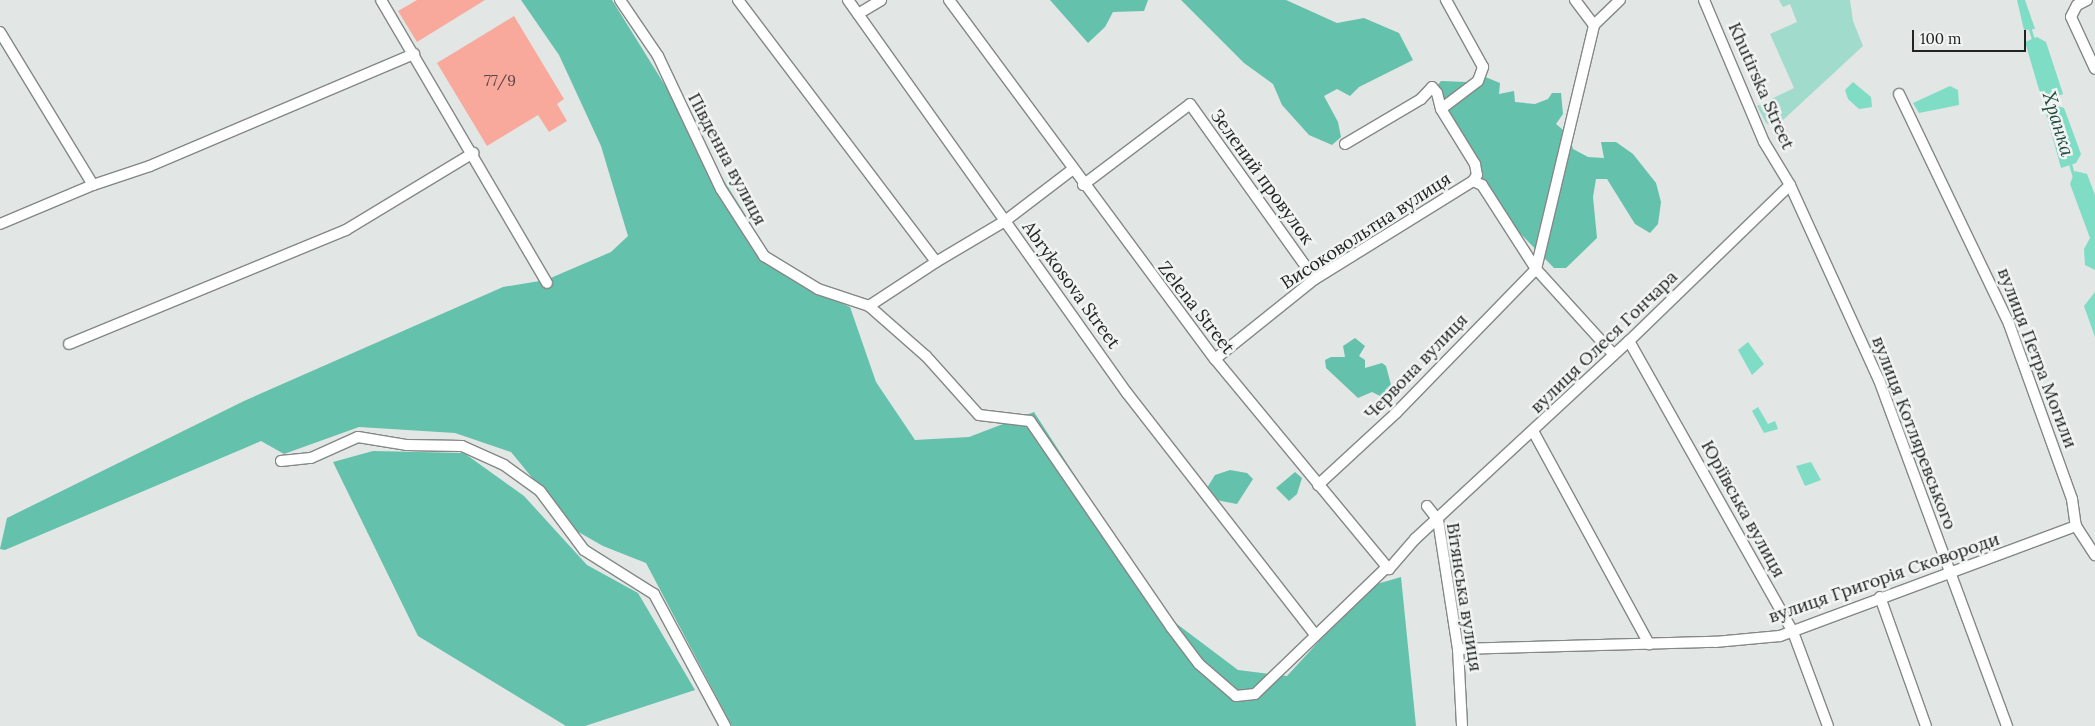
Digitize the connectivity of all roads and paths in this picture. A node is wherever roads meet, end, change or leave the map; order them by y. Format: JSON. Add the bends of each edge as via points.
{"nodes":[{"id":1,"x":381,"y":0,"type":"edge"},
{"id":2,"x":620,"y":0,"type":"edge"},
{"id":3,"x":738,"y":0,"type":"edge"},
{"id":4,"x":848,"y":0,"type":"edge"},
{"id":5,"x":881,"y":0,"type":"edge"},
{"id":6,"x":949,"y":0,"type":"edge"},
{"id":7,"x":1446,"y":0,"type":"edge"},
{"id":8,"x":1575,"y":0,"type":"edge"},
{"id":9,"x":1620,"y":0,"type":"edge"},
{"id":10,"x":1704,"y":0,"type":"edge"},
{"id":11,"x":2087,"y":0,"type":"edge"},
{"id":12,"x":858,"y":14,"type":"junction"},
{"id":13,"x":1594,"y":25,"type":"junction"},
{"id":14,"x":0,"y":32,"type":"edge"},
{"id":15,"x":414,"y":54,"type":"junction"},
{"id":16,"x":2095,"y":69,"type":"edge"},
{"id":17,"x":1899,"y":94,"type":"dead end"},
{"id":18,"x":1441,"y":109,"type":"junction"},
{"id":19,"x":1345,"y":144,"type":"dead end"},
{"id":20,"x":473,"y":153,"type":"junction"},
{"id":21,"x":1072,"y":170,"type":"junction"},
{"id":22,"x":1473,"y":181,"type":"junction"},
{"id":23,"x":93,"y":184,"type":"junction"},
{"id":24,"x":1083,"y":185,"type":"junction"},
{"id":25,"x":1790,"y":185,"type":"junction"},
{"id":26,"x":1005,"y":221,"type":"junction"},
{"id":27,"x":0,"y":224,"type":"edge"},
{"id":28,"x":936,"y":262,"type":"junction"},
{"id":29,"x":1536,"y":269,"type":"junction"},
{"id":30,"x":1316,"y":279,"type":"junction"},
{"id":31,"x":547,"y":283,"type":"dead end"},
{"id":32,"x":869,"y":306,"type":"junction"},
{"id":33,"x":1629,"y":341,"type":"junction"},
{"id":34,"x":69,"y":344,"type":"dead end"},
{"id":35,"x":1613,"y":354,"type":"junction"},
{"id":36,"x":1215,"y":358,"type":"junction"},
{"id":37,"x":1533,"y":432,"type":"junction"},
{"id":38,"x":281,"y":461,"type":"dead end"},
{"id":39,"x":1318,"y":485,"type":"junction"},
{"id":40,"x":1427,"y":506,"type":"dead end"},
{"id":41,"x":1438,"y":520,"type":"junction"},
{"id":42,"x":2076,"y":526,"type":"junction"},
{"id":43,"x":1428,"y":530,"type":"junction"},
{"id":44,"x":1438,"y":536,"type":"junction"},
{"id":45,"x":2095,"y":555,"type":"edge"},
{"id":46,"x":1387,"y":567,"type":"junction"},
{"id":47,"x":1951,"y":574,"type":"junction"},
{"id":48,"x":1880,"y":597,"type":"junction"},
{"id":49,"x":1793,"y":632,"type":"junction"},
{"id":50,"x":1314,"y":633,"type":"junction"},
{"id":51,"x":1649,"y":644,"type":"junction"},
{"id":52,"x":1458,"y":649,"type":"junction"},
{"id":53,"x":725,"y":726,"type":"edge"},
{"id":54,"x":1462,"y":726,"type":"edge"},
{"id":55,"x":1828,"y":726,"type":"edge"},
{"id":56,"x":1926,"y":726,"type":"edge"},
{"id":57,"x":2007,"y":726,"type":"edge"}],
"edges":[{"from":1,"to":15,"type":"street"},
{"from":2,"to":32,"type":"street","name":"Південна вулиця","via":[[658,56],[721,189],[753,242],[777,266],[818,289]]},
{"from":3,"to":28,"type":"street"},
{"from":4,"to":12,"type":"street"},
{"from":5,"to":12,"type":"street"},
{"from":6,"to":21,"type":"street","name":"Zelena Street"},
{"from":7,"to":18,"type":"street","via":[[1483,67],[1478,80]]},
{"from":8,"to":13,"type":"street"},
{"from":9,"to":13,"type":"street"},
{"from":10,"to":25,"type":"street","name":"Khutirska Street","via":[[1764,142]]},
{"from":11,"to":16,"type":"street","via":[[2077,6],[2071,17]]},
{"from":12,"to":26,"type":"street"},
{"from":13,"to":29,"type":"street"},
{"from":14,"to":23,"type":"street"},
{"from":15,"to":20,"type":"street"},
{"from":15,"to":23,"type":"street","via":[[150,166]]},
{"from":17,"to":42,"type":"street","name":"вулиця Петра Могили","via":[[2009,324],[2072,499]]},
{"from":18,"to":19,"type":"street","via":[[1438,93],[1432,87],[1421,99]]},
{"from":18,"to":22,"type":"street","via":[[1475,164],[1477,175]]},
{"from":20,"to":31,"type":"street","via":[[498,204]]},
{"from":20,"to":34,"type":"street","via":[[346,230]]},
{"from":21,"to":24,"type":"street","name":"Zelena Street"},
{"from":21,"to":26,"type":"street"},
{"from":22,"to":29,"type":"street","name":"Високовольтна вулиця","via":[[1482,186]]},
{"from":22,"to":30,"type":"street","name":"Високовольтна вулиця"},
{"from":23,"to":27,"type":"street"},
{"from":24,"to":30,"type":"street","name":"Зелений провулок","via":[[1190,104]]},
{"from":24,"to":36,"type":"street","name":"Zelena Street"},
{"from":25,"to":33,"type":"street","name":"вулиця Олеся Гончара"},
{"from":25,"to":47,"type":"street","name":"вулиця Котляревського","via":[[1879,380]]},
{"from":26,"to":28,"type":"street","name":"Abrykosova Street"},
{"from":26,"to":50,"type":"street","name":"Abrykosova Street","via":[[1127,393]]},
{"from":28,"to":32,"type":"street","name":"Abrykosova Street"},
{"from":29,"to":35,"type":"street","name":"Високовольтна вулиця"},
{"from":29,"to":39,"type":"street","name":"Червона вулиця","via":[[1396,413]]},
{"from":30,"to":36,"type":"street","name":"Високовольтна вулиця"},
{"from":32,"to":50,"type":"street","via":[[926,356],[975,412],[1030,421],[1199,664],[1236,696],[1255,694]]},
{"from":33,"to":35,"type":"street","name":"вулиця Олеся Гончара"},
{"from":33,"to":49,"type":"street","name":"Юріївська вулиця"},
{"from":35,"to":37,"type":"street","name":"вулиця Олеся Гончара"},
{"from":36,"to":39,"type":"street","name":"Zelena Street"},
{"from":37,"to":41,"type":"street","name":"вулиця Олеся Гончара"},
{"from":37,"to":51,"type":"street"},
{"from":38,"to":53,"type":"street","via":[[310,458],[358,437],[407,445],[462,446],[504,465],[540,491],[584,550],[654,594]]},
{"from":39,"to":46,"type":"street","name":"Zelena Street"},
{"from":40,"to":41,"type":"street","name":"Вітянська вулиця"},
{"from":41,"to":43,"type":"street"},
{"from":41,"to":44,"type":"street","name":"Вітянська вулиця"},
{"from":42,"to":45,"type":"street","name":"вулиця Петра Могили"},
{"from":42,"to":47,"type":"street","name":"вулиця Григорія Сковороди"},
{"from":43,"to":44,"type":"street","via":[[1434,530]]},
{"from":43,"to":46,"type":"street","via":[[1394,566]]},
{"from":44,"to":52,"type":"street","name":"Вітянська вулиця"},
{"from":46,"to":50,"type":"street"},
{"from":47,"to":48,"type":"street","name":"вулиця Григорія Сковороди"},
{"from":47,"to":57,"type":"street","name":"вулиця Котляревського"},
{"from":48,"to":49,"type":"street","name":"вулиця Григорія Сковороди"},
{"from":48,"to":56,"type":"street"},
{"from":49,"to":51,"type":"street","name":"вулиця Григорія Сковороди","via":[[1715,642]]},
{"from":49,"to":55,"type":"street","name":"Юріївська вулиця"},
{"from":51,"to":52,"type":"street","name":"вулиця Григорія Сковороди"},
{"from":52,"to":54,"type":"street","name":"Вітянська вулиця"}]}
